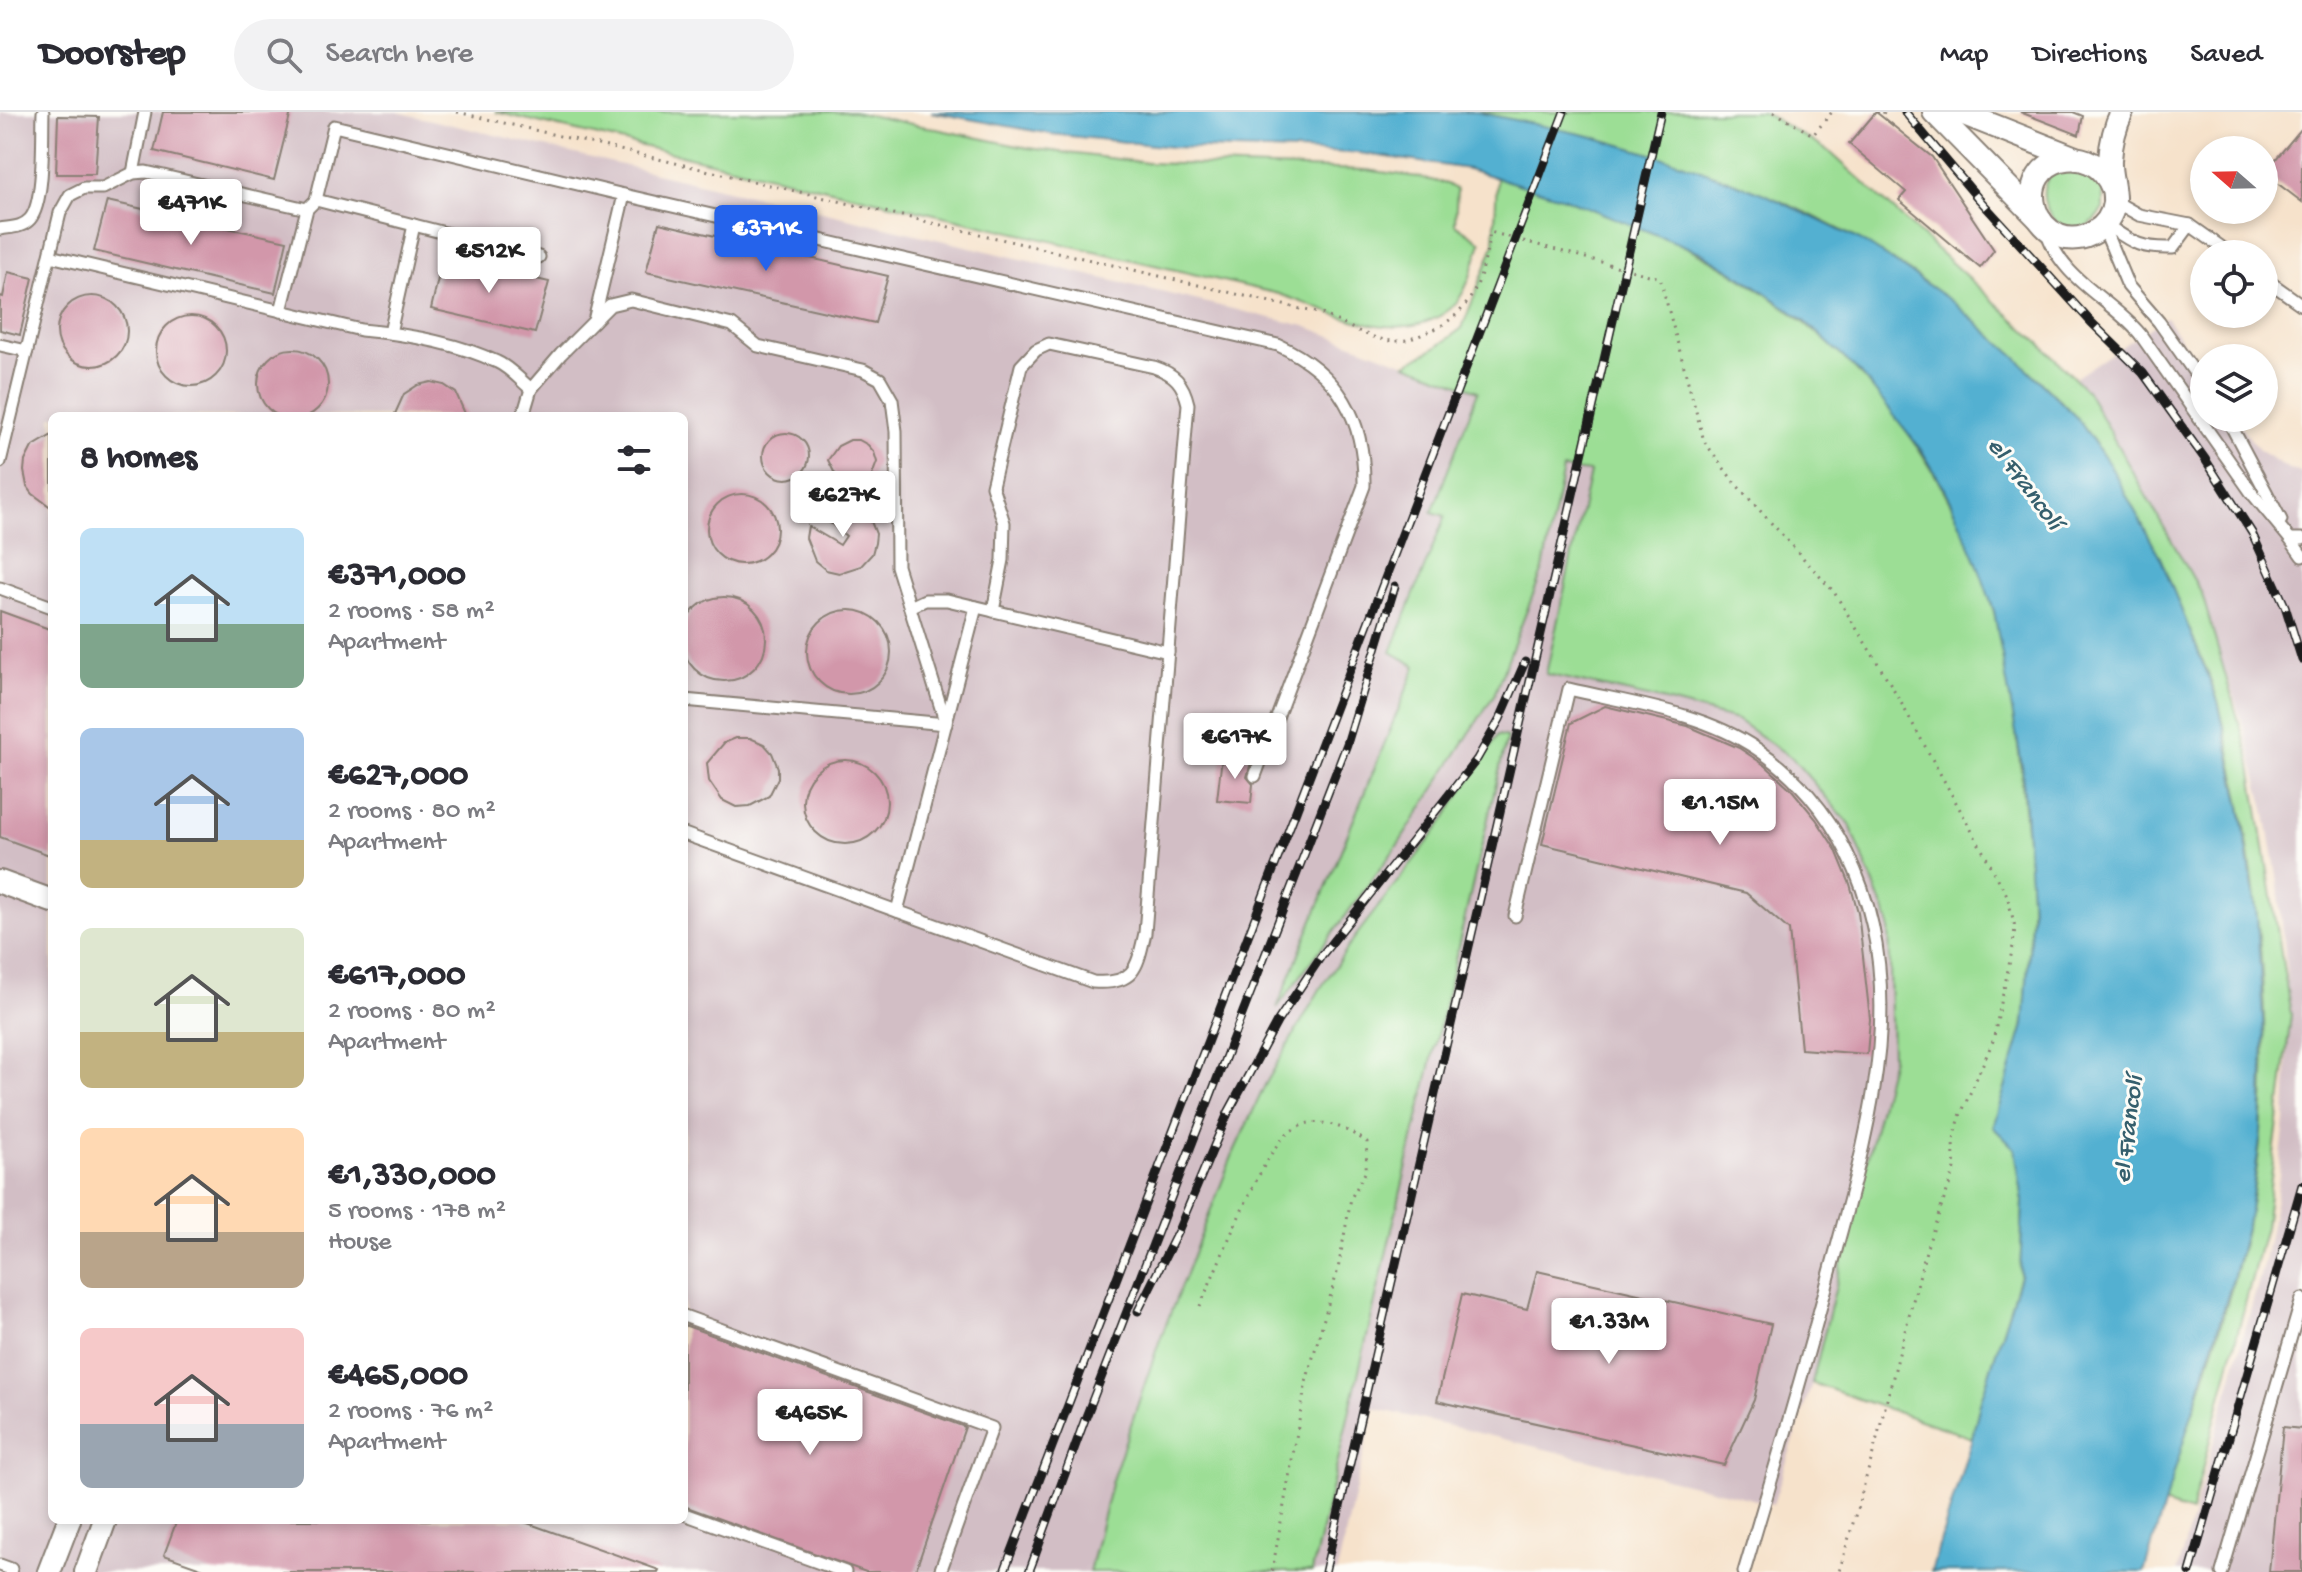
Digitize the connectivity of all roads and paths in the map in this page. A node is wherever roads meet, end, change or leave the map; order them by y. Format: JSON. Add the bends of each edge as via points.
{"nodes":[{"id":1,"x":43,"y":112,"type":"edge"},
{"id":2,"x":145,"y":112,"type":"edge"},
{"id":3,"x":457,"y":112,"type":"edge"},
{"id":4,"x":1774,"y":112,"type":"edge"},
{"id":5,"x":1832,"y":112,"type":"edge"},
{"id":6,"x":1877,"y":112,"type":"edge"},
{"id":7,"x":1884,"y":112,"type":"edge"},
{"id":8,"x":1934,"y":112,"type":"edge"},
{"id":9,"x":1959,"y":112,"type":"edge"},
{"id":10,"x":2115,"y":114,"type":"edge"},
{"id":11,"x":2075,"y":158,"type":"junction"},
{"id":12,"x":133,"y":173,"type":"junction"},
{"id":13,"x":624,"y":195,"type":"junction"},
{"id":14,"x":2114,"y":195,"type":"junction"},
{"id":15,"x":312,"y":205,"type":"junction"},
{"id":16,"x":2043,"y":224,"type":"junction"},
{"id":17,"x":2103,"y":224,"type":"junction"},
{"id":18,"x":414,"y":225,"type":"junction"},
{"id":19,"x":2190,"y":225,"type":"junction"},
{"id":20,"x":0,"y":229,"type":"edge"},
{"id":21,"x":2211,"y":240,"type":"edge"},
{"id":22,"x":50,"y":256,"type":"junction"},
{"id":23,"x":539,"y":257,"type":"dead end"},
{"id":24,"x":2278,"y":288,"type":"edge"},
{"id":25,"x":2302,"y":305,"type":"edge"},
{"id":26,"x":2149,"y":310,"type":"junction"},
{"id":27,"x":281,"y":311,"type":"junction"},
{"id":28,"x":2126,"y":318,"type":"junction"},
{"id":29,"x":594,"y":321,"type":"junction"},
{"id":30,"x":390,"y":333,"type":"junction"},
{"id":31,"x":0,"y":345,"type":"edge"},
{"id":32,"x":27,"y":351,"type":"junction"},
{"id":33,"x":2190,"y":367,"type":"edge"},
{"id":34,"x":531,"y":389,"type":"junction"},
{"id":35,"x":524,"y":412,"type":"edge"},
{"id":36,"x":2235,"y":432,"type":"edge"},
{"id":37,"x":0,"y":462,"type":"edge"},
{"id":38,"x":2296,"y":539,"type":"edge"},
{"id":39,"x":2302,"y":556,"type":"edge"},
{"id":40,"x":0,"y":588,"type":"edge"},
{"id":41,"x":48,"y":606,"type":"edge"},
{"id":42,"x":910,"y":607,"type":"junction"},
{"id":43,"x":976,"y":607,"type":"junction"},
{"id":44,"x":993,"y":611,"type":"junction"},
{"id":45,"x":1168,"y":652,"type":"junction"},
{"id":46,"x":688,"y":700,"type":"edge"},
{"id":47,"x":946,"y":724,"type":"junction"},
{"id":48,"x":1255,"y":776,"type":"dead end"},
{"id":49,"x":688,"y":835,"type":"edge"},
{"id":50,"x":0,"y":882,"type":"edge"},
{"id":51,"x":48,"y":900,"type":"edge"},
{"id":52,"x":897,"y":911,"type":"junction"},
{"id":53,"x":1515,"y":916,"type":"dead end"},
{"id":54,"x":2302,"y":1299,"type":"edge"},
{"id":55,"x":1200,"y":1306,"type":"dead end"},
{"id":56,"x":2300,"y":1316,"type":"edge"},
{"id":57,"x":688,"y":1317,"type":"edge"},
{"id":58,"x":688,"y":1515,"type":"edge"},
{"id":59,"x":67,"y":1524,"type":"edge"},
{"id":60,"x":104,"y":1524,"type":"edge"},
{"id":61,"x":0,"y":1565,"type":"edge"},
{"id":62,"x":10,"y":1572,"type":"edge"},
{"id":63,"x":49,"y":1572,"type":"edge"},
{"id":64,"x":86,"y":1572,"type":"edge"},
{"id":65,"x":845,"y":1572,"type":"edge"},
{"id":66,"x":940,"y":1572,"type":"edge"},
{"id":67,"x":1272,"y":1572,"type":"edge"},
{"id":68,"x":1744,"y":1572,"type":"edge"},
{"id":69,"x":1839,"y":1572,"type":"edge"},
{"id":70,"x":2222,"y":1572,"type":"edge"}],
"edges":[{"from":1,"to":20,"type":"lane","via":[[38,200],[32,217]]},
{"from":2,"to":12,"type":"lane"},
{"from":3,"to":69,"type":"path","via":[[1322,314],[1389,341],[1407,340],[1447,324],[1466,304],[1478,288],[1490,232],[1660,278],[1704,441],[1734,482],[1834,592],[2007,895],[2015,927],[1993,1041],[1960,1116],[1953,1144],[1955,1169],[1927,1247]]},
{"from":4,"to":5,"type":"path","via":[[1813,135]]},
{"from":6,"to":7,"type":"path"},
{"from":8,"to":16,"type":"street"},
{"from":9,"to":11,"type":"street"},
{"from":10,"to":11,"type":"street","via":[[2097,143]]},
{"from":10,"to":14,"type":"street","via":[[2110,165]]},
{"from":11,"to":14,"type":"street","via":[[2101,168]]},
{"from":11,"to":16,"type":"street","via":[[2054,162],[2040,175],[2035,211]]},
{"from":12,"to":15,"type":"lane"},
{"from":12,"to":22,"type":"lane","via":[[103,188],[70,195]]},
{"from":13,"to":15,"type":"lane","via":[[334,126]]},
{"from":13,"to":29,"type":"lane"},
{"from":13,"to":48,"type":"lane","via":[[1278,345],[1329,380],[1356,422],[1364,486]]},
{"from":14,"to":17,"type":"street"},
{"from":14,"to":19,"type":"lane","via":[[2139,215]]},
{"from":15,"to":18,"type":"lane"},
{"from":15,"to":27,"type":"lane"},
{"from":16,"to":17,"type":"street","via":[[2060,236],[2076,238],[2093,234]]},
{"from":16,"to":28,"type":"lane","via":[[2052,249],[2077,280]]},
{"from":17,"to":19,"type":"lane","via":[[2148,249],[2173,248]]},
{"from":17,"to":26,"type":"lane","via":[[2122,276]]},
{"from":18,"to":23,"type":"lane"},
{"from":18,"to":30,"type":"lane"},
{"from":19,"to":21,"type":"lane"},
{"from":22,"to":27,"type":"lane"},
{"from":22,"to":32,"type":"lane"},
{"from":24,"to":25,"type":"lane"},
{"from":26,"to":28,"type":"lane"},
{"from":26,"to":33,"type":"lane"},
{"from":27,"to":30,"type":"lane"},
{"from":28,"to":38,"type":"lane","via":[[2251,492]]},
{"from":29,"to":34,"type":"lane"},
{"from":29,"to":42,"type":"lane","via":[[610,305],[631,300],[732,325],[758,346],[863,370],[880,379],[892,400],[897,566]]},
{"from":30,"to":34,"type":"lane","via":[[499,363]]},
{"from":31,"to":32,"type":"lane"},
{"from":32,"to":37,"type":"lane"},
{"from":34,"to":35,"type":"lane"},
{"from":36,"to":38,"type":"lane"},
{"from":38,"to":39,"type":"lane"},
{"from":40,"to":41,"type":"lane"},
{"from":42,"to":43,"type":"lane","via":[[925,600],[947,600]]},
{"from":42,"to":47,"type":"lane"},
{"from":43,"to":44,"type":"lane"},
{"from":43,"to":47,"type":"lane"},
{"from":44,"to":45,"type":"lane"},
{"from":44,"to":45,"type":"lane","via":[[1004,523],[992,486],[1021,366],[1049,344],[1154,367],[1171,373],[1184,386],[1188,404]]},
{"from":45,"to":52,"type":"lane","via":[[1145,933],[1138,965],[1127,977],[1093,982]]},
{"from":46,"to":47,"type":"lane"},
{"from":47,"to":52,"type":"lane"},
{"from":49,"to":52,"type":"lane"},
{"from":50,"to":51,"type":"street"},
{"from":53,"to":68,"type":"lane","via":[[1569,689],[1696,718],[1760,750],[1791,777],[1837,832],[1857,872],[1880,964],[1880,1051],[1869,1125]]},
{"from":54,"to":56,"type":"lane"},
{"from":55,"to":67,"type":"path","via":[[1254,1187],[1286,1134],[1309,1123],[1343,1127],[1367,1142],[1366,1171],[1351,1198],[1338,1269],[1306,1382]]},
{"from":56,"to":70,"type":"lane"},
{"from":57,"to":66,"type":"lane","via":[[992,1428]]},
{"from":58,"to":65,"type":"lane"},
{"from":59,"to":63,"type":"street"},
{"from":60,"to":64,"type":"street"},
{"from":61,"to":62,"type":"lane"}]}
